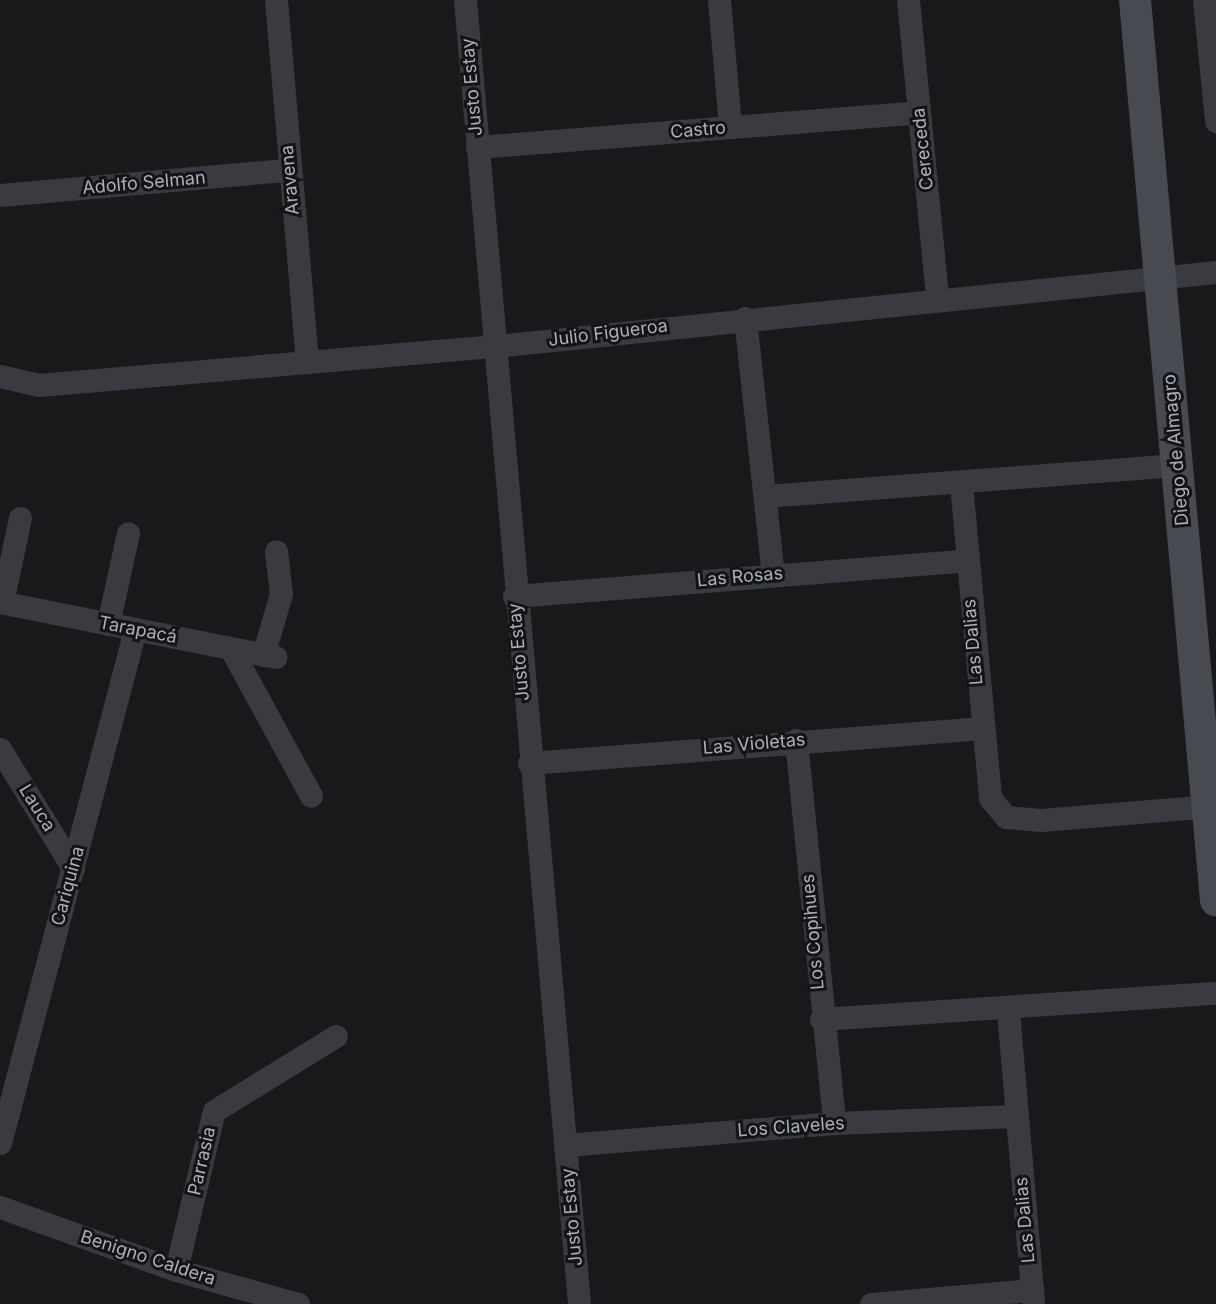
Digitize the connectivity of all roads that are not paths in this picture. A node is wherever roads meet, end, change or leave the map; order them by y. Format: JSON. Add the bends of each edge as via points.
{"nodes":[{"id":1,"x":276,"y":0,"type":"edge"},
{"id":2,"x":465,"y":0,"type":"edge"},
{"id":3,"x":719,"y":0,"type":"edge"},
{"id":4,"x":908,"y":0,"type":"edge"},
{"id":5,"x":1135,"y":0,"type":"edge"},
{"id":6,"x":1204,"y":0,"type":"edge"},
{"id":7,"x":919,"y":112,"type":"junction"},
{"id":8,"x":1216,"y":121,"type":"edge"},
{"id":9,"x":730,"y":127,"type":"junction"},
{"id":10,"x":477,"y":147,"type":"junction"},
{"id":11,"x":288,"y":170,"type":"junction"},
{"id":12,"x":0,"y":195,"type":"edge"},
{"id":13,"x":1216,"y":272,"type":"edge"},
{"id":14,"x":1160,"y":279,"type":"junction"},
{"id":15,"x":937,"y":298,"type":"junction"},
{"id":16,"x":746,"y":317,"type":"junction"},
{"id":17,"x":495,"y":346,"type":"junction"},
{"id":18,"x":307,"y":360,"type":"junction"},
{"id":19,"x":0,"y":376,"type":"edge"},
{"id":20,"x":1177,"y":465,"type":"junction"},
{"id":21,"x":961,"y":484,"type":"junction"},
{"id":22,"x":765,"y":496,"type":"junction"},
{"id":23,"x":20,"y":518,"type":"dead end"},
{"id":24,"x":128,"y":533,"type":"dead end"},
{"id":25,"x":276,"y":551,"type":"dead end"},
{"id":26,"x":967,"y":560,"type":"junction"},
{"id":27,"x":773,"y":574,"type":"junction"},
{"id":28,"x":514,"y":596,"type":"junction"},
{"id":29,"x":1,"y":602,"type":"edge"},
{"id":30,"x":108,"y":624,"type":"junction"},
{"id":31,"x":135,"y":629,"type":"junction"},
{"id":32,"x":231,"y":649,"type":"junction"},
{"id":33,"x":980,"y":728,"type":"junction"},
{"id":34,"x":796,"y":740,"type":"junction"},
{"id":35,"x":0,"y":749,"type":"edge"},
{"id":36,"x":529,"y":763,"type":"junction"},
{"id":37,"x":311,"y":796,"type":"dead end"},
{"id":38,"x":1211,"y":806,"type":"junction"},
{"id":39,"x":1215,"y":859,"type":"edge"},
{"id":40,"x":73,"y":868,"type":"junction"},
{"id":41,"x":1216,"y":900,"type":"edge"},
{"id":42,"x":1216,"y":993,"type":"edge"},
{"id":43,"x":1008,"y":1011,"type":"junction"},
{"id":44,"x":821,"y":1019,"type":"junction"},
{"id":45,"x":336,"y":1036,"type":"dead end"},
{"id":46,"x":7,"y":1095,"type":"edge"},
{"id":47,"x":1016,"y":1116,"type":"junction"},
{"id":48,"x":834,"y":1123,"type":"junction"},
{"id":49,"x":0,"y":1143,"type":"edge"},
{"id":50,"x":566,"y":1145,"type":"junction"},
{"id":51,"x":0,"y":1207,"type":"edge"},
{"id":52,"x":176,"y":1270,"type":"junction"},
{"id":53,"x":241,"y":1296,"type":"edge"},
{"id":54,"x":1033,"y":1297,"type":"edge"},
{"id":55,"x":298,"y":1304,"type":"edge"},
{"id":56,"x":579,"y":1304,"type":"edge"},
{"id":57,"x":871,"y":1304,"type":"edge"}],
"edges":[{"from":1,"to":11,"type":"street","name":"Aravena"},
{"from":2,"to":10,"type":"street","name":"Justo Estay"},
{"from":3,"to":9,"type":"street"},
{"from":4,"to":7,"type":"street","name":"Cereceda"},
{"from":5,"to":14,"type":"street","name":"Diego de Almagro"},
{"from":6,"to":8,"type":"street"},
{"from":7,"to":9,"type":"street","name":"Castro"},
{"from":7,"to":15,"type":"street","name":"Cereceda"},
{"from":9,"to":10,"type":"street","name":"Castro"},
{"from":10,"to":17,"type":"street","name":"Justo Estay"},
{"from":11,"to":12,"type":"street","name":"Adolfo Selman"},
{"from":11,"to":18,"type":"street","name":"Aravena"},
{"from":13,"to":14,"type":"street","name":"Julio Figueroa"},
{"from":14,"to":15,"type":"street","name":"Julio Figueroa"},
{"from":14,"to":20,"type":"street","name":"Diego de Almagro"},
{"from":15,"to":16,"type":"street","name":"Julio Figueroa"},
{"from":16,"to":17,"type":"street","name":"Julio Figueroa"},
{"from":16,"to":22,"type":"street"},
{"from":17,"to":18,"type":"street","name":"Julio Figueroa"},
{"from":17,"to":28,"type":"street","name":"Justo Estay"},
{"from":18,"to":19,"type":"street","name":"Julio Figueroa","via":[[39,385]]},
{"from":20,"to":21,"type":"street"},
{"from":20,"to":38,"type":"street","name":"Diego de Almagro"},
{"from":21,"to":22,"type":"street"},
{"from":21,"to":26,"type":"street","name":"Las Dalias"},
{"from":22,"to":27,"type":"street"},
{"from":23,"to":29,"type":"street"},
{"from":24,"to":30,"type":"street"},
{"from":25,"to":32,"type":"street","name":"Tarapacá","via":[[281,594],[269,656]]},
{"from":26,"to":27,"type":"street","name":"Las Rosas"},
{"from":26,"to":33,"type":"street","name":"Las Dalias"},
{"from":27,"to":28,"type":"street","name":"Las Rosas"},
{"from":28,"to":36,"type":"street","name":"Justo Estay"},
{"from":29,"to":30,"type":"street","name":"Tarapacá"},
{"from":30,"to":31,"type":"street","name":"Tarapacá"},
{"from":31,"to":32,"type":"street","name":"Tarapacá"},
{"from":31,"to":40,"type":"street","name":"Cariquina"},
{"from":32,"to":37,"type":"street"},
{"from":33,"to":34,"type":"street","name":"Las Violetas"},
{"from":33,"to":38,"type":"street","name":"Las Dalias","via":[[990,798],[1006,817],[1041,820]]},
{"from":34,"to":36,"type":"street","name":"Las Violetas"},
{"from":34,"to":44,"type":"street","name":"Los Copihues"},
{"from":35,"to":40,"type":"street","name":"Lauca"},
{"from":36,"to":50,"type":"street","name":"Justo Estay"},
{"from":38,"to":39,"type":"street","name":"Diego de Almagro"},
{"from":39,"to":41,"type":"street","name":"Diego de Almagro"},
{"from":40,"to":46,"type":"street","name":"Cariquina"},
{"from":42,"to":43,"type":"street"},
{"from":43,"to":44,"type":"street"},
{"from":43,"to":47,"type":"street","name":"Las Dalias"},
{"from":44,"to":48,"type":"street","name":"Los Copihues"},
{"from":45,"to":52,"type":"street","name":"Parrasia","via":[[214,1111]]},
{"from":46,"to":49,"type":"street","name":"Cariquina"},
{"from":47,"to":48,"type":"street","name":"Los Claveles"},
{"from":47,"to":54,"type":"street","name":"Las Dalias"},
{"from":48,"to":50,"type":"street","name":"Los Claveles"},
{"from":50,"to":56,"type":"street","name":"Justo Estay"},
{"from":51,"to":52,"type":"street","name":"Benigno Caldera"},
{"from":52,"to":53,"type":"street","name":"Benigno Caldera"},
{"from":53,"to":55,"type":"street","name":"Benigno Caldera"},
{"from":54,"to":57,"type":"street"}]}
